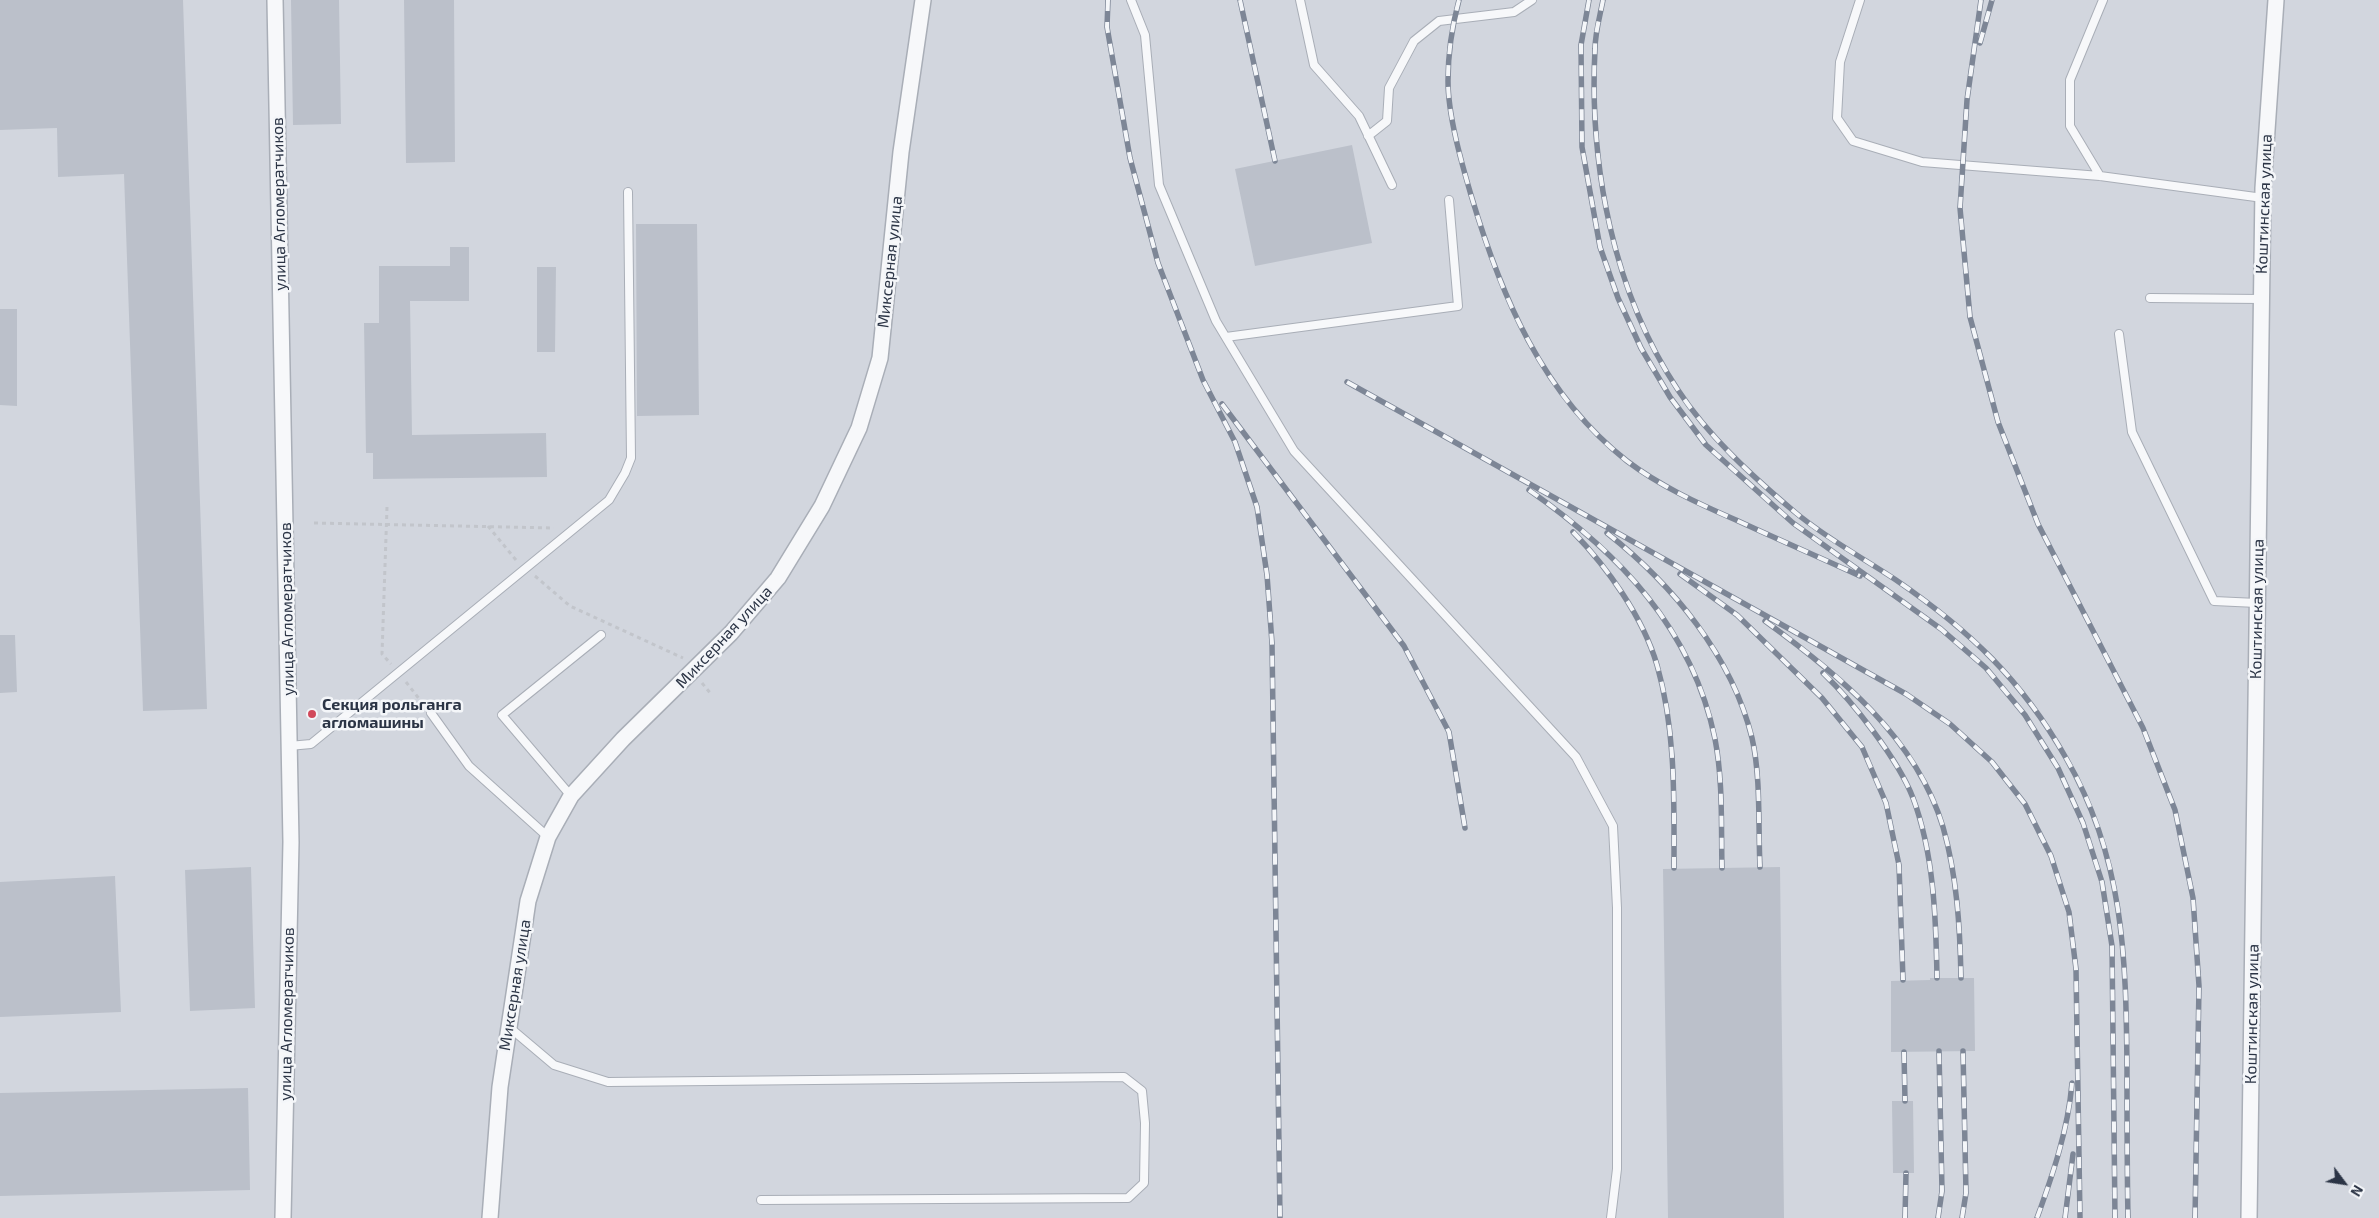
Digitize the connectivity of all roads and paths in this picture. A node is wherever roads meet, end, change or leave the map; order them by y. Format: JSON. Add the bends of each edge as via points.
{"nodes":[{"id":1,"x":275,"y":0,"type":"edge"},
{"id":2,"x":923,"y":0,"type":"edge"},
{"id":3,"x":1131,"y":0,"type":"edge"},
{"id":4,"x":1300,"y":0,"type":"edge"},
{"id":5,"x":1532,"y":0,"type":"edge"},
{"id":6,"x":1860,"y":0,"type":"edge"},
{"id":7,"x":2103,"y":0,"type":"edge"},
{"id":8,"x":2276,"y":0,"type":"edge"},
{"id":9,"x":1368,"y":136,"type":"junction"},
{"id":10,"x":2100,"y":176,"type":"junction"},
{"id":11,"x":1392,"y":185,"type":"dead end"},
{"id":12,"x":628,"y":192,"type":"dead end"},
{"id":13,"x":2263,"y":198,"type":"junction"},
{"id":14,"x":1449,"y":200,"type":"dead end"},
{"id":15,"x":2150,"y":298,"type":"dead end"},
{"id":16,"x":2261,"y":299,"type":"junction"},
{"id":17,"x":2120,"y":334,"type":"dead end"},
{"id":18,"x":1226,"y":338,"type":"junction"},
{"id":19,"x":387,"y":506,"type":"dead end"},
{"id":20,"x":314,"y":523,"type":"dead end"},
{"id":21,"x":387,"y":524,"type":"junction"},
{"id":22,"x":488,"y":526,"type":"junction"},
{"id":23,"x":557,"y":528,"type":"dead end"},
{"id":24,"x":526,"y":568,"type":"junction"},
{"id":25,"x":2257,"y":603,"type":"junction"},
{"id":26,"x":601,"y":635,"type":"dead end"},
{"id":27,"x":693,"y":671,"type":"junction"},
{"id":28,"x":398,"y":673,"type":"junction"},
{"id":29,"x":712,"y":694,"type":"dead end"},
{"id":30,"x":430,"y":713,"type":"joint"},
{"id":31,"x":289,"y":746,"type":"junction"},
{"id":32,"x":571,"y":796,"type":"junction"},
{"id":33,"x":548,"y":838,"type":"junction"},
{"id":34,"x":509,"y":1027,"type":"junction"},
{"id":35,"x":761,"y":1200,"type":"dead end"},
{"id":36,"x":283,"y":1218,"type":"edge"},
{"id":37,"x":490,"y":1218,"type":"edge"},
{"id":38,"x":1611,"y":1218,"type":"edge"},
{"id":39,"x":2249,"y":1218,"type":"edge"}],
"edges":[{"from":1,"to":31,"type":"street","name":"улица Агломератчиков"},
{"from":2,"to":27,"type":"street","name":"Миксерная улица","via":[[901,152],[880,358],[859,428],[822,506],[778,578]]},
{"from":3,"to":18,"type":"lane","via":[[1145,35],[1158,185]]},
{"from":4,"to":9,"type":"lane","via":[[1314,65],[1359,116]]},
{"from":5,"to":9,"type":"lane","via":[[1514,12],[1439,21],[1414,41],[1389,88],[1387,121]]},
{"from":6,"to":10,"type":"lane","via":[[1840,62],[1837,118],[1853,141],[1922,162]]},
{"from":7,"to":10,"type":"lane","via":[[2070,80],[2070,126]]},
{"from":8,"to":13,"type":"street","name":"Коштинская улица"},
{"from":9,"to":11,"type":"lane"},
{"from":10,"to":13,"type":"lane"},
{"from":12,"to":24,"type":"lane","via":[[631,458],[608,500]]},
{"from":13,"to":16,"type":"street","name":"Коштинская улица"},
{"from":14,"to":18,"type":"lane","via":[[1458,306]]},
{"from":15,"to":16,"type":"lane"},
{"from":16,"to":25,"type":"street","name":"Коштинская улица"},
{"from":17,"to":25,"type":"lane","via":[[2132,432],[2214,601]]},
{"from":18,"to":38,"type":"lane","via":[[1294,451],[1576,757],[1613,826],[1617,908],[1617,1169]]},
{"from":19,"to":21,"type":"path"},
{"from":20,"to":21,"type":"path"},
{"from":21,"to":22,"type":"path"},
{"from":21,"to":28,"type":"path","via":[[382,654]]},
{"from":22,"to":23,"type":"path"},
{"from":22,"to":24,"type":"path"},
{"from":24,"to":27,"type":"path","via":[[570,606],[681,656]]},
{"from":24,"to":28,"type":"lane"},
{"from":25,"to":39,"type":"street","name":"Коштинская улица"},
{"from":26,"to":32,"type":"lane","via":[[502,715]]},
{"from":27,"to":29,"type":"path"},
{"from":27,"to":32,"type":"street","name":"Миксерная улица","via":[[623,739]]},
{"from":28,"to":30,"type":"path"},
{"from":28,"to":31,"type":"lane","via":[[311,744]]},
{"from":30,"to":33,"type":"lane","via":[[469,766]]},
{"from":31,"to":36,"type":"street","name":"улица Агломератчиков","via":[[291,842]]},
{"from":32,"to":33,"type":"street","name":"Миксерная улица"},
{"from":33,"to":34,"type":"street","name":"Миксерная улица","via":[[528,900]]},
{"from":34,"to":35,"type":"lane","via":[[554,1065],[608,1082],[1124,1077],[1142,1091],[1144,1182],[1128,1198]]},
{"from":34,"to":37,"type":"street","name":"Миксерная улица","via":[[500,1087]]}]}
